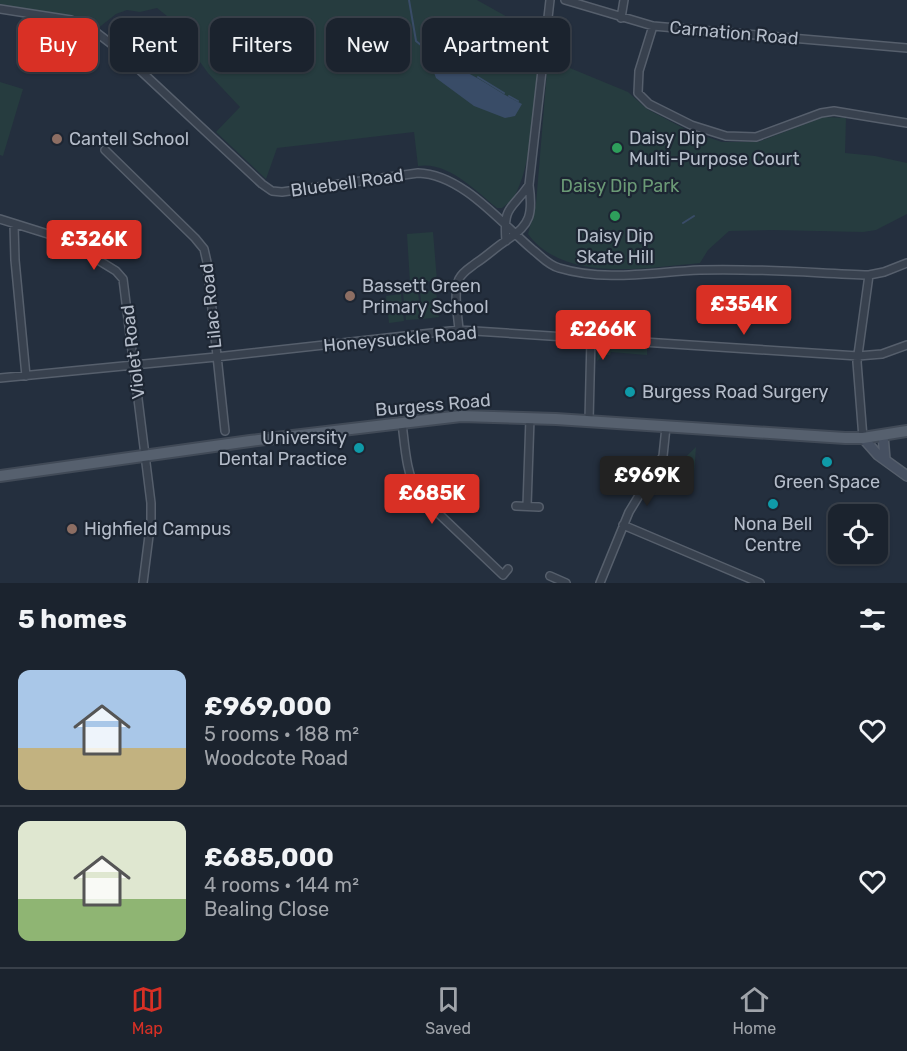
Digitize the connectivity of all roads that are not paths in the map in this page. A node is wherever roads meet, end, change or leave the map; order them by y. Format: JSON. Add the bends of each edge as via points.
{"nodes":[{"id":1,"x":550,"y":0,"type":"edge"},
{"id":2,"x":565,"y":0,"type":"edge"},
{"id":3,"x":624,"y":0,"type":"edge"},
{"id":4,"x":0,"y":9,"type":"edge"},
{"id":5,"x":621,"y":18,"type":"junction"},
{"id":6,"x":653,"y":26,"type":"junction"},
{"id":7,"x":110,"y":43,"type":"edge"},
{"id":8,"x":907,"y":48,"type":"edge"},
{"id":9,"x":141,"y":72,"type":"edge"},
{"id":10,"x":907,"y":123,"type":"edge"},
{"id":11,"x":105,"y":150,"type":"dead end"},
{"id":12,"x":529,"y":185,"type":"junction"},
{"id":13,"x":0,"y":219,"type":"edge"},
{"id":14,"x":14,"y":224,"type":"junction"},
{"id":15,"x":505,"y":224,"type":"junction"},
{"id":16,"x":517,"y":235,"type":"junction"},
{"id":17,"x":506,"y":241,"type":"junction"},
{"id":18,"x":907,"y":263,"type":"edge"},
{"id":19,"x":869,"y":275,"type":"junction"},
{"id":20,"x":459,"y":330,"type":"junction"},
{"id":21,"x":591,"y":338,"type":"junction"},
{"id":22,"x":907,"y":345,"type":"edge"},
{"id":23,"x":858,"y":356,"type":"junction"},
{"id":24,"x":216,"y":357,"type":"junction"},
{"id":25,"x":134,"y":365,"type":"junction"},
{"id":26,"x":26,"y":376,"type":"junction"},
{"id":27,"x":0,"y":378,"type":"edge"},
{"id":28,"x":530,"y":418,"type":"junction"},
{"id":29,"x":589,"y":421,"type":"junction"},
{"id":30,"x":402,"y":423,"type":"junction"},
{"id":31,"x":666,"y":427,"type":"junction"},
{"id":32,"x":907,"y":430,"type":"edge"},
{"id":33,"x":225,"y":431,"type":"dead end"},
{"id":34,"x":883,"y":435,"type":"junction"},
{"id":35,"x":863,"y":438,"type":"junction"},
{"id":36,"x":146,"y":457,"type":"junction"},
{"id":37,"x":885,"y":459,"type":"junction"},
{"id":38,"x":0,"y":476,"type":"edge"},
{"id":39,"x":907,"y":476,"type":"edge"},
{"id":40,"x":516,"y":506,"type":"dead end"},
{"id":41,"x":527,"y":506,"type":"junction"},
{"id":42,"x":539,"y":507,"type":"dead end"},
{"id":43,"x":623,"y":525,"type":"junction"},
{"id":44,"x":508,"y":569,"type":"dead end"},
{"id":45,"x":550,"y":576,"type":"dead end"},
{"id":46,"x":143,"y":583,"type":"edge"},
{"id":47,"x":566,"y":583,"type":"edge"},
{"id":48,"x":600,"y":583,"type":"edge"},
{"id":49,"x":760,"y":583,"type":"edge"}],
"edges":[{"from":1,"to":12,"type":"street"},
{"from":2,"to":5,"type":"street","name":"Carnation Road"},
{"from":3,"to":5,"type":"street"},
{"from":4,"to":7,"type":"street","name":"Bluebell Road","via":[[70,20]]},
{"from":5,"to":6,"type":"street","name":"Carnation Road"},
{"from":6,"to":8,"type":"street","name":"Carnation Road"},
{"from":6,"to":10,"type":"street","via":[[639,71],[638,93],[649,104],[708,132],[756,137],[834,111]]},
{"from":9,"to":15,"type":"street","name":"Bluebell Road","via":[[272,191],[432,174],[464,191]]},
{"from":11,"to":24,"type":"street","name":"Lilac Road","via":[[204,249]]},
{"from":12,"to":15,"type":"street","via":[[509,208]]},
{"from":12,"to":16,"type":"street","via":[[530,211]]},
{"from":13,"to":14,"type":"street","name":"Violet Road"},
{"from":14,"to":25,"type":"street","name":"Violet Road","via":[[64,239],[121,275]]},
{"from":14,"to":26,"type":"street"},
{"from":15,"to":16,"type":"street","name":"Bluebell Road"},
{"from":15,"to":17,"type":"street"},
{"from":16,"to":17,"type":"street"},
{"from":16,"to":19,"type":"street","via":[[552,265],[583,273],[644,275],[709,270]]},
{"from":17,"to":20,"type":"street","via":[[460,278]]},
{"from":18,"to":19,"type":"street"},
{"from":19,"to":23,"type":"street"},
{"from":20,"to":21,"type":"street","name":"Honeysuckle Road"},
{"from":20,"to":24,"type":"street","name":"Honeysuckle Road"},
{"from":21,"to":23,"type":"street","name":"Honeysuckle Road"},
{"from":21,"to":29,"type":"street"},
{"from":22,"to":23,"type":"street","name":"Honeysuckle Road","via":[[882,354]]},
{"from":23,"to":35,"type":"street"},
{"from":24,"to":25,"type":"street","name":"Honeysuckle Road"},
{"from":24,"to":33,"type":"street","name":"Lilac Road"},
{"from":25,"to":26,"type":"street","name":"Honeysuckle Road"},
{"from":25,"to":36,"type":"street","name":"Violet Road"},
{"from":26,"to":27,"type":"street","name":"Honeysuckle Road"},
{"from":28,"to":29,"type":"main road","name":"Burgess Road"},
{"from":28,"to":30,"type":"main road","name":"Burgess Road","via":[[461,416]]},
{"from":28,"to":41,"type":"street"},
{"from":29,"to":31,"type":"main road","name":"Burgess Road"},
{"from":30,"to":36,"type":"main road","name":"Burgess Road"},
{"from":30,"to":44,"type":"street","via":[[407,461],[418,494],[503,575]]},
{"from":31,"to":35,"type":"main road","name":"Burgess Road"},
{"from":31,"to":43,"type":"street","via":[[663,456]]},
{"from":32,"to":34,"type":"main road","name":"Burgess Road"},
{"from":34,"to":35,"type":"main road","name":"Burgess Road"},
{"from":34,"to":37,"type":"street"},
{"from":35,"to":37,"type":"street"},
{"from":36,"to":38,"type":"main road","name":"Burgess Road"},
{"from":36,"to":46,"type":"street","name":"Violet Road","via":[[152,512]]},
{"from":37,"to":39,"type":"street"},
{"from":40,"to":41,"type":"street"},
{"from":41,"to":42,"type":"street"},
{"from":43,"to":48,"type":"street"},
{"from":43,"to":49,"type":"street"},
{"from":45,"to":47,"type":"street"}]}
